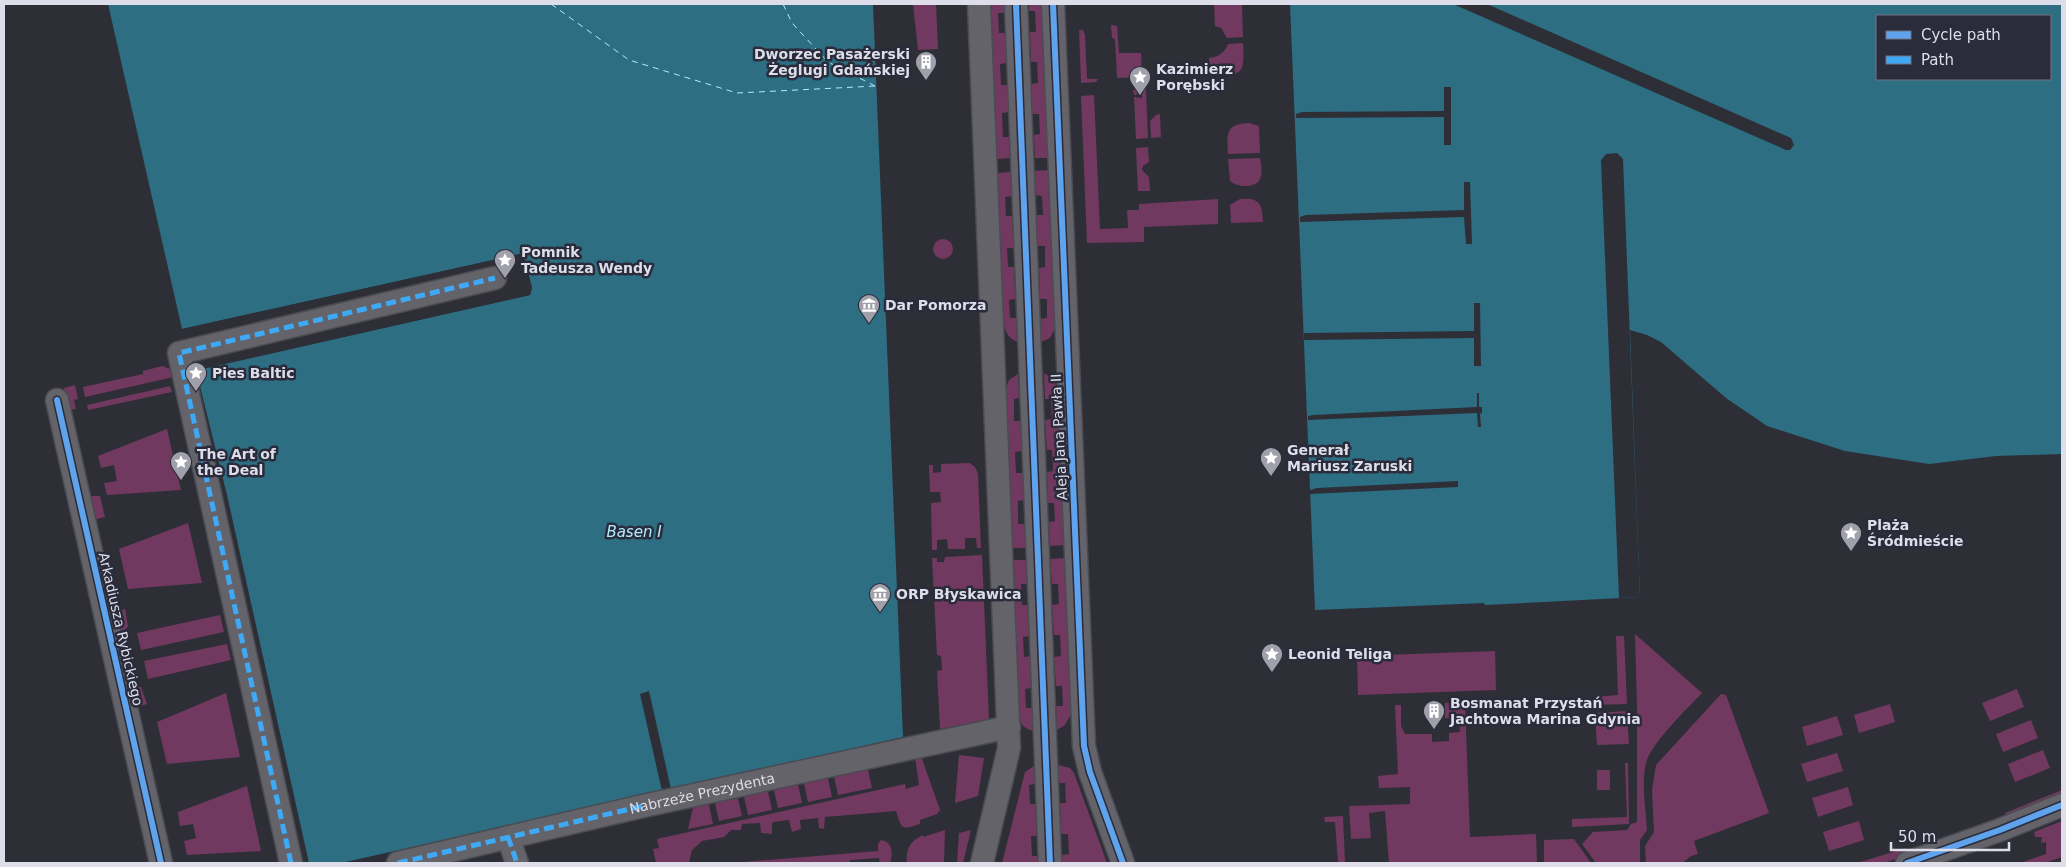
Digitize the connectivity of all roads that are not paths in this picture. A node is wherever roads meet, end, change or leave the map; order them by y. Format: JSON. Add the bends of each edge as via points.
{"nodes":[{"id":1,"x":979,"y":4,"type":"edge"},
{"id":2,"x":1016,"y":4,"type":"edge"},
{"id":3,"x":1053,"y":4,"type":"edge"},
{"id":4,"x":495,"y":278,"type":"dead end"},
{"id":5,"x":57,"y":400,"type":"dead end"},
{"id":6,"x":1008,"y":727,"type":"junction"},
{"id":7,"x":2062,"y":805,"type":"edge"},
{"id":8,"x":508,"y":837,"type":"junction"},
{"id":9,"x":421,"y":861,"type":"edge"},
{"id":10,"x":161,"y":863,"type":"edge"},
{"id":11,"x":291,"y":863,"type":"edge"},
{"id":12,"x":398,"y":863,"type":"edge"},
{"id":13,"x":517,"y":863,"type":"edge"},
{"id":14,"x":982,"y":863,"type":"edge"},
{"id":15,"x":1050,"y":863,"type":"edge"},
{"id":16,"x":1123,"y":863,"type":"edge"},
{"id":17,"x":1907,"y":863,"type":"edge"}],
"edges":[{"from":1,"to":6,"type":"street"},
{"from":2,"to":15,"type":"street"},
{"from":3,"to":16,"type":"street","name":"Aleja Jana Pawła II","via":[[1084,746],[1090,772]]},
{"from":4,"to":11,"type":"street","via":[[179,353]]},
{"from":5,"to":10,"type":"street","name":"Arkadiusza Rybickiego"},
{"from":6,"to":8,"type":"street","name":"Nabrzeże Prezydenta"},
{"from":6,"to":14,"type":"street","via":[[1009,748]]},
{"from":7,"to":17,"type":"street"},
{"from":8,"to":9,"type":"street","name":"Nabrzeże Prezydenta"},
{"from":8,"to":13,"type":"street"},
{"from":9,"to":12,"type":"street","name":"Nabrzeże Prezydenta"}]}
